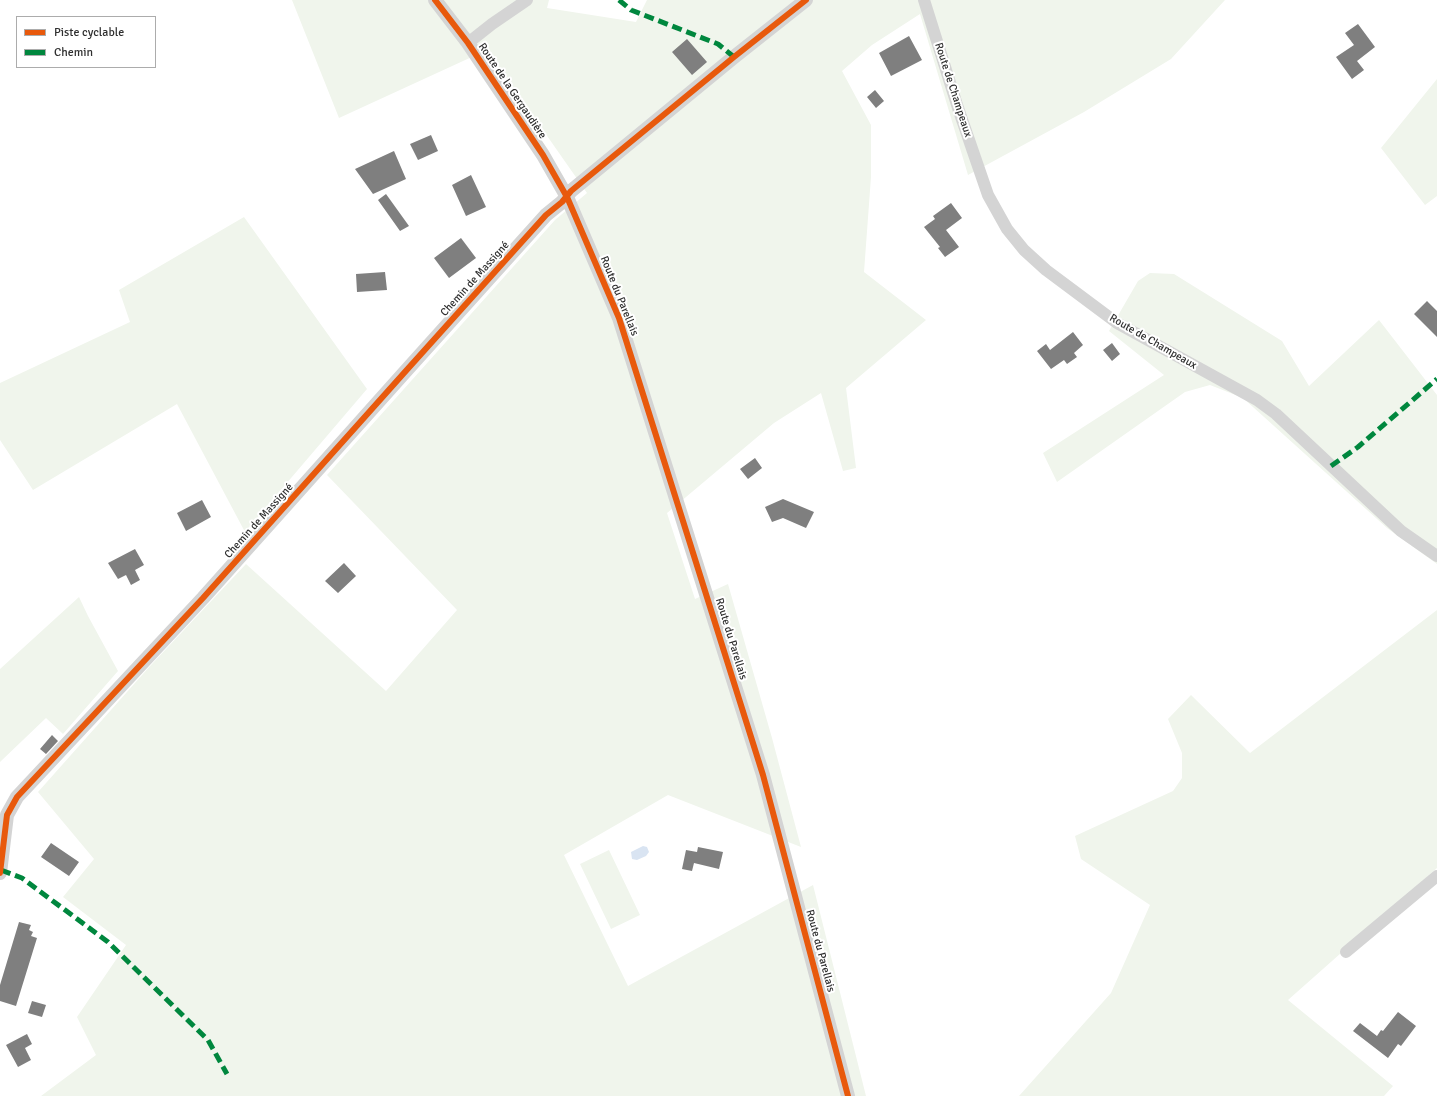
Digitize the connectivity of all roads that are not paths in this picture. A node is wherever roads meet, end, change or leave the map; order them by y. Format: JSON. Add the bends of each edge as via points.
{"nodes":[{"id":1,"x":435,"y":0,"type":"edge"},
{"id":2,"x":527,"y":0,"type":"edge"},
{"id":3,"x":806,"y":0,"type":"edge"},
{"id":4,"x":924,"y":0,"type":"edge"},
{"id":5,"x":468,"y":43,"type":"junction"},
{"id":6,"x":567,"y":197,"type":"junction"},
{"id":7,"x":1437,"y":556,"type":"edge"},
{"id":8,"x":0,"y":873,"type":"edge"},
{"id":9,"x":1437,"y":876,"type":"edge"},
{"id":10,"x":1346,"y":952,"type":"dead end"},
{"id":11,"x":848,"y":1096,"type":"edge"}],
"edges":[{"from":1,"to":5,"type":"street","name":"Route de la Gergaudière"},
{"from":2,"to":5,"type":"street"},
{"from":3,"to":6,"type":"street","name":"Chemin de Massigné","via":[[571,191]]},
{"from":4,"to":7,"type":"street","name":"Route de Champeaux","via":[[988,195],[1007,229],[1024,250],[1046,270],[1117,323],[1257,400],[1276,414],[1401,532]]},
{"from":5,"to":6,"type":"street","name":"Route de la Gergaudière","via":[[543,155]]},
{"from":6,"to":8,"type":"street","name":"Chemin de Massigné","via":[[546,215],[203,598],[17,797],[7,815]]},
{"from":6,"to":11,"type":"street","name":"Route du Parellais","via":[[619,318],[763,775]]},
{"from":9,"to":10,"type":"street"}]}
